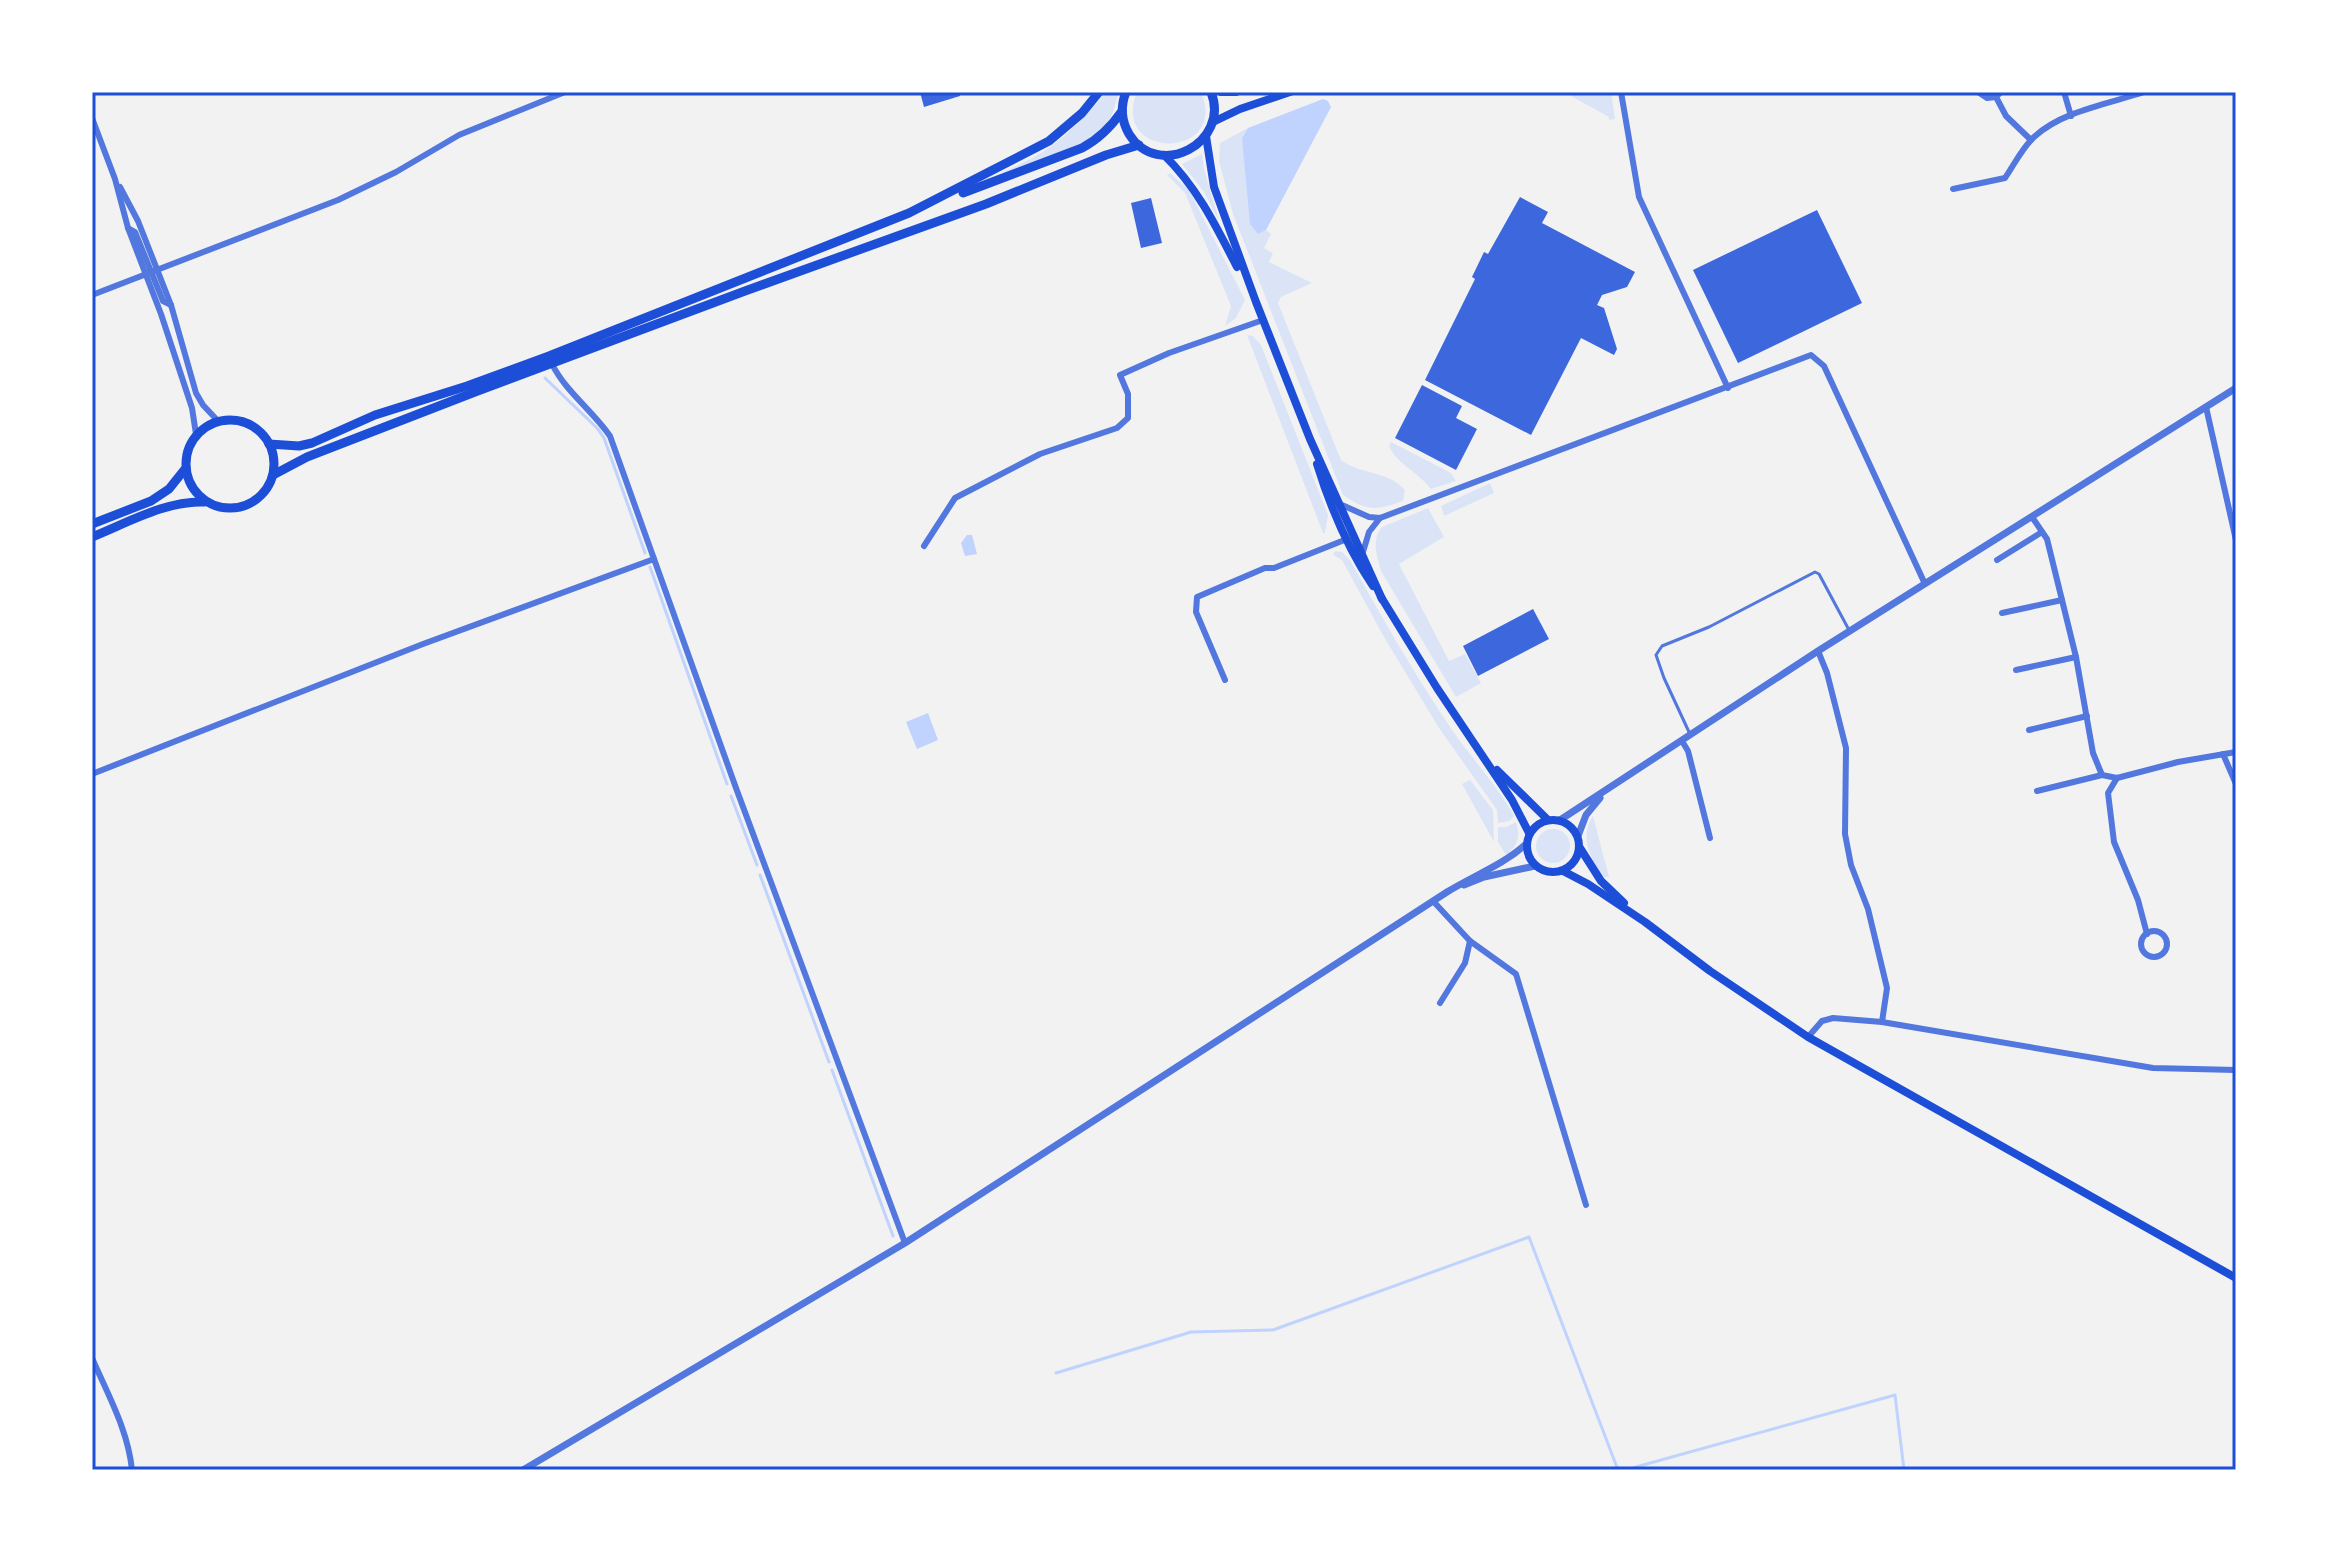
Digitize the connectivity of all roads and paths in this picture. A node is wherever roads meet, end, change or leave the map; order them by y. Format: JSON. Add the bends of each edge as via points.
{"nodes":[{"id":1,"x":565,"y":92,"type":"edge"},
{"id":2,"x":1099,"y":92,"type":"edge"},
{"id":3,"x":1126,"y":92,"type":"edge"},
{"id":4,"x":1211,"y":92,"type":"edge"},
{"id":5,"x":1221,"y":92,"type":"edge"},
{"id":6,"x":1236,"y":92,"type":"edge"},
{"id":7,"x":1290,"y":92,"type":"edge"},
{"id":8,"x":1621,"y":92,"type":"edge"},
{"id":9,"x":1978,"y":92,"type":"edge"},
{"id":10,"x":2064,"y":92,"type":"edge"},
{"id":11,"x":2144,"y":92,"type":"edge"},
{"id":12,"x":1998,"y":94,"type":"edge"},
{"id":13,"x":1122,"y":111,"type":"junction"},
{"id":14,"x":2071,"y":116,"type":"junction"},
{"id":15,"x":92,"y":118,"type":"edge"},
{"id":16,"x":1213,"y":122,"type":"junction"},
{"id":17,"x":1206,"y":136,"type":"junction"},
{"id":18,"x":2031,"y":140,"type":"junction"},
{"id":19,"x":1139,"y":145,"type":"junction"},
{"id":20,"x":1164,"y":155,"type":"junction"},
{"id":21,"x":115,"y":179,"type":"junction"},
{"id":22,"x":1953,"y":189,"type":"dead end"},
{"id":23,"x":926,"y":206,"type":"junction"},
{"id":24,"x":152,"y":273,"type":"junction"},
{"id":25,"x":92,"y":295,"type":"edge"},
{"id":26,"x":1256,"y":302,"type":"junction"},
{"id":27,"x":1263,"y":320,"type":"junction"},
{"id":28,"x":552,"y":364,"type":"junction"},
{"id":29,"x":1728,"y":388,"type":"junction"},
{"id":30,"x":2236,"y":388,"type":"edge"},
{"id":31,"x":2206,"y":407,"type":"junction"},
{"id":32,"x":218,"y":421,"type":"junction"},
{"id":33,"x":196,"y":434,"type":"junction"},
{"id":34,"x":1310,"y":439,"type":"junction"},
{"id":35,"x":269,"y":444,"type":"junction"},
{"id":36,"x":185,"y":469,"type":"junction"},
{"id":37,"x":273,"y":475,"type":"junction"},
{"id":38,"x":205,"y":502,"type":"junction"},
{"id":39,"x":1342,"y":505,"type":"junction"},
{"id":40,"x":2032,"y":517,"type":"junction"},
{"id":41,"x":1380,"y":518,"type":"junction"},
{"id":42,"x":92,"y":524,"type":"edge"},
{"id":43,"x":2042,"y":532,"type":"junction"},
{"id":44,"x":92,"y":537,"type":"edge"},
{"id":45,"x":1347,"y":539,"type":"junction"},
{"id":46,"x":2236,"y":540,"type":"edge"},
{"id":47,"x":924,"y":546,"type":"dead end"},
{"id":48,"x":1363,"y":552,"type":"junction"},
{"id":49,"x":654,"y":559,"type":"junction"},
{"id":50,"x":1997,"y":560,"type":"dead end"},
{"id":51,"x":1925,"y":584,"type":"junction"},
{"id":52,"x":1382,"y":599,"type":"junction"},
{"id":53,"x":2062,"y":600,"type":"junction"},
{"id":54,"x":2002,"y":613,"type":"dead end"},
{"id":55,"x":1850,"y":631,"type":"junction"},
{"id":56,"x":1818,"y":651,"type":"junction"},
{"id":57,"x":2076,"y":657,"type":"junction"},
{"id":58,"x":2016,"y":670,"type":"dead end"},
{"id":59,"x":1225,"y":680,"type":"dead end"},
{"id":60,"x":2087,"y":716,"type":"junction"},
{"id":61,"x":2029,"y":730,"type":"dead end"},
{"id":62,"x":1691,"y":735,"type":"junction"},
{"id":63,"x":1682,"y":741,"type":"junction"},
{"id":64,"x":2236,"y":752,"type":"edge"},
{"id":65,"x":2223,"y":754,"type":"junction"},
{"id":66,"x":1486,"y":758,"type":"junction"},
{"id":67,"x":92,"y":774,"type":"edge"},
{"id":68,"x":2102,"y":775,"type":"junction"},
{"id":69,"x":2117,"y":778,"type":"junction"},
{"id":70,"x":2236,"y":784,"type":"edge"},
{"id":71,"x":1607,"y":790,"type":"junction"},
{"id":72,"x":2037,"y":791,"type":"dead end"},
{"id":73,"x":1548,"y":820,"type":"junction"},
{"id":74,"x":1560,"y":820,"type":"junction"},
{"id":75,"x":1529,"y":833,"type":"junction"},
{"id":76,"x":1578,"y":836,"type":"junction"},
{"id":77,"x":1710,"y":838,"type":"dead end"},
{"id":78,"x":1526,"y":844,"type":"junction"},
{"id":79,"x":1580,"y":848,"type":"junction"},
{"id":80,"x":1535,"y":866,"type":"junction"},
{"id":81,"x":1563,"y":871,"type":"junction"},
{"id":82,"x":1447,"y":892,"type":"junction"},
{"id":83,"x":1433,"y":901,"type":"junction"},
{"id":84,"x":1645,"y":922,"type":"junction"},
{"id":85,"x":2147,"y":934,"type":"junction"},
{"id":86,"x":1470,"y":941,"type":"junction"},
{"id":87,"x":1440,"y":1003,"type":"dead end"},
{"id":88,"x":1882,"y":1022,"type":"junction"},
{"id":89,"x":1808,"y":1037,"type":"junction"},
{"id":90,"x":2236,"y":1070,"type":"edge"},
{"id":91,"x":1586,"y":1205,"type":"dead end"},
{"id":92,"x":905,"y":1243,"type":"junction"},
{"id":93,"x":2236,"y":1278,"type":"edge"},
{"id":94,"x":92,"y":1358,"type":"edge"},
{"id":95,"x":94,"y":1368,"type":"edge"},
{"id":96,"x":132,"y":1470,"type":"edge"},
{"id":97,"x":523,"y":1470,"type":"edge"}],
"edges":[{"from":1,"to":24,"type":"street","via":[[459,135],[338,200]]},
{"from":2,"to":23,"type":"main road","via":[[1049,141]]},
{"from":3,"to":13,"type":"main road"},
{"from":4,"to":16,"type":"main road"},
{"from":5,"to":6,"type":"main road"},
{"from":7,"to":16,"type":"main road"},
{"from":8,"to":29,"type":"street","via":[[1639,197]]},
{"from":9,"to":12,"type":"street","via":[[1987,98]]},
{"from":10,"to":14,"type":"street"},
{"from":11,"to":14,"type":"street"},
{"from":12,"to":18,"type":"street","via":[[2006,116]]},
{"from":13,"to":19,"type":"main road","via":[[1125,126]]},
{"from":13,"to":23,"type":"main road","via":[[1113,125],[1082,148]]},
{"from":14,"to":18,"type":"street"},
{"from":15,"to":21,"type":"street"},
{"from":16,"to":17,"type":"main road"},
{"from":17,"to":20,"type":"main road","via":[[1188,151]]},
{"from":17,"to":26,"type":"main road","via":[[1217,198]]},
{"from":18,"to":22,"type":"street","via":[[2005,178]]},
{"from":19,"to":20,"type":"main road"},
{"from":19,"to":28,"type":"main road"},
{"from":20,"to":26,"type":"main road","via":[[1201,199]]},
{"from":21,"to":24,"type":"street","via":[[128,228]]},
{"from":21,"to":24,"type":"street","via":[[138,221]]},
{"from":23,"to":35,"type":"main road","via":[[549,356],[375,415],[312,443]]},
{"from":24,"to":25,"type":"street"},
{"from":24,"to":32,"type":"street","via":[[171,305],[196,393]]},
{"from":24,"to":33,"type":"street"},
{"from":26,"to":27,"type":"main road"},
{"from":27,"to":34,"type":"main road"},
{"from":27,"to":47,"type":"street","via":[[1120,375],[1128,394],[1128,418],[1117,428],[1040,454],[955,498]]},
{"from":28,"to":37,"type":"main road","via":[[307,457]]},
{"from":28,"to":49,"type":"street","via":[[610,436]]},
{"from":29,"to":41,"type":"street"},
{"from":29,"to":51,"type":"street","via":[[1816,357]]},
{"from":30,"to":31,"type":"street"},
{"from":31,"to":40,"type":"street"},
{"from":31,"to":46,"type":"street"},
{"from":32,"to":33,"type":"main road"},
{"from":32,"to":35,"type":"main road","via":[[246,423]]},
{"from":33,"to":36,"type":"main road"},
{"from":34,"to":39,"type":"main road"},
{"from":34,"to":45,"type":"main road"},
{"from":35,"to":37,"type":"main road"},
{"from":36,"to":38,"type":"main road"},
{"from":36,"to":42,"type":"main road","via":[[151,501]]},
{"from":37,"to":38,"type":"main road","via":[[259,498],[242,507],[224,509]]},
{"from":38,"to":44,"type":"main road","via":[[157,511]]},
{"from":39,"to":41,"type":"street"},
{"from":39,"to":48,"type":"main road"},
{"from":40,"to":43,"type":"street"},
{"from":40,"to":51,"type":"street"},
{"from":41,"to":48,"type":"street"},
{"from":43,"to":50,"type":"street"},
{"from":43,"to":53,"type":"street"},
{"from":45,"to":52,"type":"main road"},
{"from":45,"to":59,"type":"street","via":[[1197,597],[1196,612]]},
{"from":48,"to":52,"type":"main road"},
{"from":49,"to":67,"type":"street"},
{"from":49,"to":92,"type":"street"},
{"from":51,"to":55,"type":"street"},
{"from":52,"to":66,"type":"main road"},
{"from":53,"to":54,"type":"street"},
{"from":53,"to":57,"type":"street"},
{"from":55,"to":56,"type":"street"},
{"from":55,"to":62,"type":"lane","via":[[1815,572],[1662,646],[1656,655]]},
{"from":56,"to":62,"type":"street"},
{"from":56,"to":88,"type":"street","via":[[1846,748],[1845,834],[1887,988]]},
{"from":57,"to":58,"type":"street"},
{"from":57,"to":60,"type":"street"},
{"from":60,"to":61,"type":"street"},
{"from":60,"to":68,"type":"street"},
{"from":62,"to":63,"type":"street"},
{"from":63,"to":71,"type":"street"},
{"from":63,"to":77,"type":"street"},
{"from":64,"to":65,"type":"street"},
{"from":65,"to":69,"type":"street"},
{"from":65,"to":70,"type":"street"},
{"from":66,"to":73,"type":"main road"},
{"from":66,"to":75,"type":"main road"},
{"from":68,"to":69,"type":"street"},
{"from":68,"to":72,"type":"street"},
{"from":69,"to":85,"type":"street","via":[[2108,793],[2114,842]]},
{"from":71,"to":74,"type":"street"},
{"from":71,"to":76,"type":"street","via":[[1586,815]]},
{"from":73,"to":74,"type":"main road"},
{"from":73,"to":75,"type":"main road"},
{"from":74,"to":76,"type":"main road"},
{"from":75,"to":78,"type":"main road"},
{"from":76,"to":79,"type":"main road"},
{"from":78,"to":80,"type":"main road"},
{"from":78,"to":82,"type":"street","via":[[1505,862]]},
{"from":79,"to":81,"type":"main road"},
{"from":79,"to":84,"type":"main road","via":[[1601,881]]},
{"from":80,"to":81,"type":"main road"},
{"from":80,"to":82,"type":"street"},
{"from":81,"to":84,"type":"main road"},
{"from":82,"to":83,"type":"street"},
{"from":83,"to":86,"type":"street"},
{"from":83,"to":92,"type":"street"},
{"from":84,"to":89,"type":"main road"},
{"from":85,"to":85,"type":"street","via":[[2143,951],[2148,956],[2163,954],[2166,938],[2159,932]]},
{"from":86,"to":87,"type":"street","via":[[1465,963]]},
{"from":86,"to":91,"type":"street","via":[[1516,974]]},
{"from":88,"to":89,"type":"street","via":[[1833,1018],[1822,1021]]},
{"from":88,"to":90,"type":"street","via":[[2153,1068]]},
{"from":89,"to":93,"type":"main road"},
{"from":92,"to":97,"type":"street"},
{"from":94,"to":95,"type":"street"},
{"from":95,"to":96,"type":"street","via":[[124,1430]]}]}
